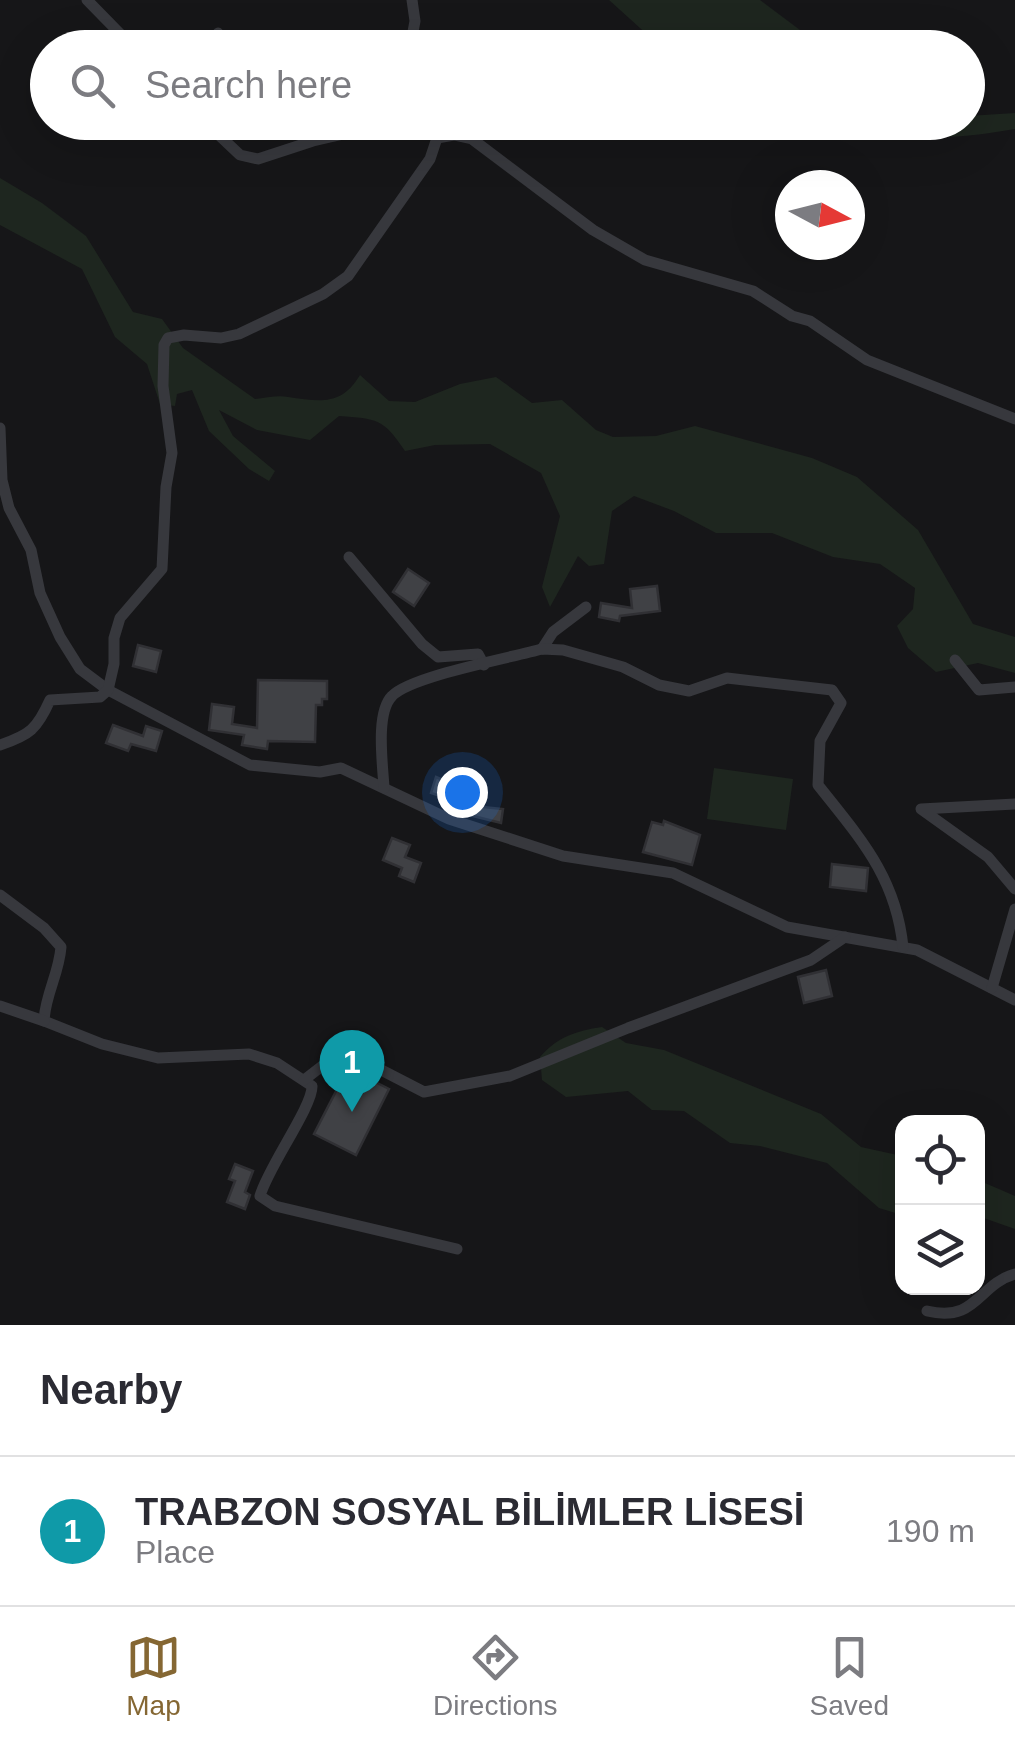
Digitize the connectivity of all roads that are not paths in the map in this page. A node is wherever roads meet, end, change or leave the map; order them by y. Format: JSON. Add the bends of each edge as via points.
{"nodes":[{"id":1,"x":87,"y":0,"type":"edge"},
{"id":2,"x":412,"y":0,"type":"edge"},
{"id":3,"x":116,"y":30,"type":"edge"},
{"id":4,"x":413,"y":30,"type":"edge"},
{"id":5,"x":224,"y":140,"type":"edge"},
{"id":6,"x":318,"y":140,"type":"edge"},
{"id":7,"x":436,"y":140,"type":"edge"},
{"id":8,"x":473,"y":140,"type":"edge"},
{"id":9,"x":1015,"y":419,"type":"edge"},
{"id":10,"x":0,"y":428,"type":"edge"},
{"id":11,"x":349,"y":556,"type":"dead end"},
{"id":12,"x":586,"y":607,"type":"dead end"},
{"id":13,"x":542,"y":649,"type":"junction"},
{"id":14,"x":955,"y":660,"type":"dead end"},
{"id":15,"x":484,"y":666,"type":"junction"},
{"id":16,"x":1015,"y":688,"type":"edge"},
{"id":17,"x":108,"y":690,"type":"junction"},
{"id":18,"x":2,"y":743,"type":"edge"},
{"id":19,"x":384,"y":788,"type":"junction"},
{"id":20,"x":1015,"y":804,"type":"edge"},
{"id":21,"x":1015,"y":889,"type":"edge"},
{"id":22,"x":0,"y":895,"type":"edge"},
{"id":23,"x":1015,"y":908,"type":"edge"},
{"id":24,"x":844,"y":937,"type":"junction"},
{"id":25,"x":903,"y":947,"type":"junction"},
{"id":26,"x":992,"y":988,"type":"junction"},
{"id":27,"x":1015,"y":1000,"type":"edge"},
{"id":28,"x":0,"y":1006,"type":"edge"},
{"id":29,"x":44,"y":1021,"type":"junction"},
{"id":30,"x":304,"y":1080,"type":"junction"},
{"id":31,"x":457,"y":1249,"type":"dead end"},
{"id":32,"x":1015,"y":1274,"type":"edge"},
{"id":33,"x":927,"y":1311,"type":"dead end"}],
"edges":[{"from":1,"to":3,"type":"street"},
{"from":2,"to":4,"type":"street"},
{"from":5,"to":6,"type":"street","via":[[258,160]]},
{"from":7,"to":17,"type":"street","via":[[430,159],[348,276],[239,334],[168,338],[162,386],[172,452],[162,569],[120,618]]},
{"from":8,"to":9,"type":"street","via":[[593,230],[645,260],[753,292],[867,360]]},
{"from":10,"to":17,"type":"street","via":[[2,480],[31,550],[40,593],[80,669]]},
{"from":11,"to":15,"type":"street","via":[[422,644],[438,656],[478,654]]},
{"from":12,"to":13,"type":"street"},
{"from":13,"to":15,"type":"street"},
{"from":13,"to":25,"type":"street","via":[[622,666],[690,691],[727,678],[832,690],[840,704],[820,740],[818,786],[881,867]]},
{"from":14,"to":16,"type":"street","via":[[980,690]]},
{"from":15,"to":19,"type":"street","via":[[415,682],[390,697],[382,731]]},
{"from":17,"to":18,"type":"street","via":[[100,697],[50,700],[40,724]]},
{"from":17,"to":19,"type":"street","via":[[250,764],[340,768]]},
{"from":19,"to":24,"type":"street","via":[[449,819],[563,856],[673,873],[787,927]]},
{"from":20,"to":21,"type":"street","via":[[921,809],[988,857]]},
{"from":22,"to":29,"type":"street","via":[[61,947]]},
{"from":23,"to":26,"type":"street"},
{"from":24,"to":25,"type":"street"},
{"from":24,"to":30,"type":"street","via":[[810,960],[510,1076],[424,1092],[360,1059],[335,1056]]},
{"from":25,"to":26,"type":"street"},
{"from":26,"to":27,"type":"street"},
{"from":28,"to":29,"type":"street"},
{"from":29,"to":30,"type":"street","via":[[158,1058],[249,1054]]},
{"from":30,"to":31,"type":"street","via":[[312,1098],[260,1196],[274,1206]]},
{"from":32,"to":33,"type":"street","via":[[960,1312]]}]}
